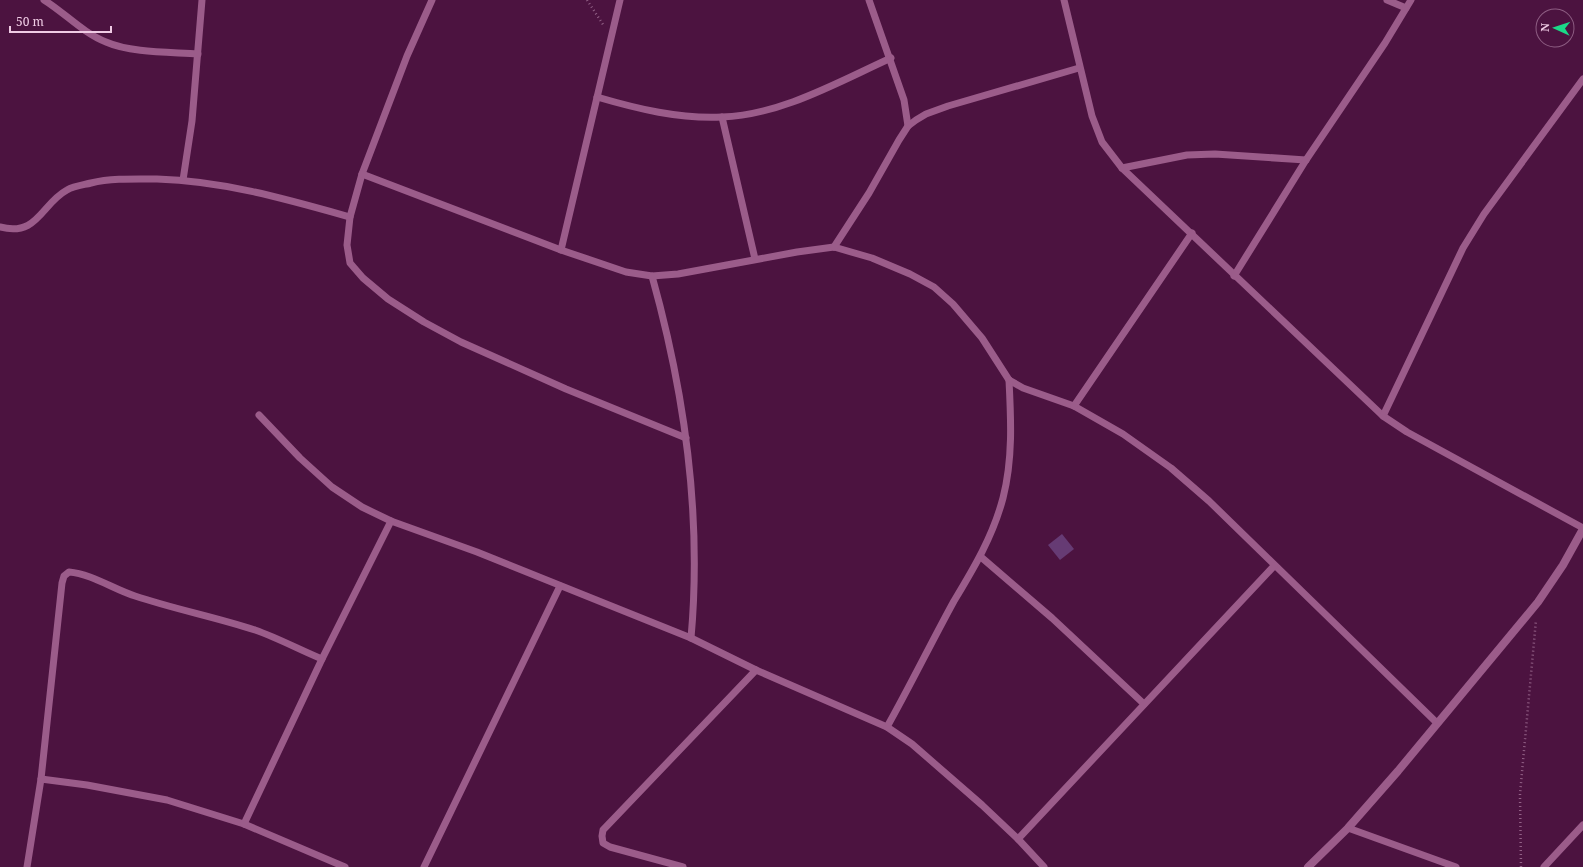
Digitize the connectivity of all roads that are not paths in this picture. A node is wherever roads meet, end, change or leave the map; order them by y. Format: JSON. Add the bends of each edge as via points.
{"nodes":[{"id":1,"x":44,"y":0,"type":"edge"},
{"id":2,"x":202,"y":0,"type":"edge"},
{"id":3,"x":432,"y":0,"type":"edge"},
{"id":4,"x":620,"y":0,"type":"edge"},
{"id":5,"x":869,"y":0,"type":"edge"},
{"id":6,"x":1064,"y":0,"type":"edge"},
{"id":7,"x":1387,"y":0,"type":"edge"},
{"id":8,"x":1411,"y":0,"type":"edge"},
{"id":9,"x":1406,"y":8,"type":"junction"},
{"id":10,"x":198,"y":54,"type":"junction"},
{"id":11,"x":891,"y":58,"type":"junction"},
{"id":12,"x":1080,"y":68,"type":"junction"},
{"id":13,"x":1583,"y":79,"type":"edge"},
{"id":14,"x":1580,"y":89,"type":"edge"},
{"id":15,"x":597,"y":96,"type":"junction"},
{"id":16,"x":722,"y":117,"type":"junction"},
{"id":17,"x":908,"y":126,"type":"junction"},
{"id":18,"x":1306,"y":160,"type":"junction"},
{"id":19,"x":1122,"y":168,"type":"junction"},
{"id":20,"x":362,"y":174,"type":"junction"},
{"id":21,"x":183,"y":180,"type":"junction"},
{"id":22,"x":350,"y":217,"type":"junction"},
{"id":23,"x":0,"y":226,"type":"edge"},
{"id":24,"x":1192,"y":233,"type":"junction"},
{"id":25,"x":834,"y":247,"type":"junction"},
{"id":26,"x":561,"y":250,"type":"junction"},
{"id":27,"x":755,"y":259,"type":"junction"},
{"id":28,"x":652,"y":276,"type":"junction"},
{"id":29,"x":1234,"y":276,"type":"junction"},
{"id":30,"x":1009,"y":380,"type":"junction"},
{"id":31,"x":1074,"y":406,"type":"junction"},
{"id":32,"x":259,"y":415,"type":"dead end"},
{"id":33,"x":1383,"y":416,"type":"junction"},
{"id":34,"x":686,"y":438,"type":"junction"},
{"id":35,"x":390,"y":521,"type":"junction"},
{"id":36,"x":1583,"y":529,"type":"edge"},
{"id":37,"x":980,"y":557,"type":"junction"},
{"id":38,"x":1274,"y":566,"type":"junction"},
{"id":39,"x":560,"y":586,"type":"junction"},
{"id":40,"x":691,"y":638,"type":"junction"},
{"id":41,"x":322,"y":659,"type":"junction"},
{"id":42,"x":756,"y":670,"type":"junction"},
{"id":43,"x":1144,"y":704,"type":"junction"},
{"id":44,"x":1437,"y":724,"type":"junction"},
{"id":45,"x":887,"y":727,"type":"junction"},
{"id":46,"x":41,"y":779,"type":"junction"},
{"id":47,"x":244,"y":824,"type":"junction"},
{"id":48,"x":1583,"y":825,"type":"edge"},
{"id":49,"x":1348,"y":828,"type":"junction"},
{"id":50,"x":1018,"y":839,"type":"junction"},
{"id":51,"x":27,"y":867,"type":"edge"},
{"id":52,"x":345,"y":867,"type":"edge"},
{"id":53,"x":424,"y":867,"type":"edge"},
{"id":54,"x":683,"y":867,"type":"edge"},
{"id":55,"x":1044,"y":867,"type":"edge"},
{"id":56,"x":1308,"y":867,"type":"edge"},
{"id":57,"x":1456,"y":867,"type":"edge"},
{"id":58,"x":1544,"y":867,"type":"edge"}],
"edges":[{"from":1,"to":10,"type":"lane","via":[[83,29],[106,42]]},
{"from":2,"to":10,"type":"lane"},
{"from":3,"to":20,"type":"lane","via":[[407,56]]},
{"from":4,"to":15,"type":"lane"},
{"from":5,"to":11,"type":"lane"},
{"from":6,"to":12,"type":"lane"},
{"from":7,"to":9,"type":"lane"},
{"from":8,"to":9,"type":"lane"},
{"from":9,"to":18,"type":"lane"},
{"from":10,"to":21,"type":"lane"},
{"from":11,"to":16,"type":"lane","via":[[801,98],[758,112]]},
{"from":11,"to":17,"type":"lane","via":[[904,100]]},
{"from":12,"to":17,"type":"lane","via":[[948,106],[926,114]]},
{"from":12,"to":19,"type":"lane","via":[[1092,116],[1102,142]]},
{"from":13,"to":14,"type":"lane"},
{"from":14,"to":33,"type":"lane","via":[[1484,214],[1463,248]]},
{"from":15,"to":16,"type":"lane","via":[[635,108],[672,115]]},
{"from":15,"to":26,"type":"lane"},
{"from":16,"to":27,"type":"lane"},
{"from":17,"to":25,"type":"lane","via":[[870,193]]},
{"from":18,"to":19,"type":"lane","via":[[1215,154],[1187,155]]},
{"from":18,"to":29,"type":"lane"},
{"from":19,"to":24,"type":"lane"},
{"from":20,"to":22,"type":"lane"},
{"from":20,"to":26,"type":"lane"},
{"from":21,"to":22,"type":"lane","via":[[244,188]]},
{"from":21,"to":23,"type":"lane","via":[[105,180],[80,185],[67,190],[33,223],[12,229]]},
{"from":22,"to":34,"type":"lane","via":[[347,245],[350,262],[363,278],[400,307],[454,338],[505,362]]},
{"from":24,"to":29,"type":"lane"},
{"from":24,"to":31,"type":"lane"},
{"from":25,"to":27,"type":"lane"},
{"from":25,"to":30,"type":"lane","via":[[872,258],[934,287],[970,321]]},
{"from":26,"to":28,"type":"lane","via":[[626,272]]},
{"from":27,"to":28,"type":"lane","via":[[678,274]]},
{"from":28,"to":34,"type":"lane","via":[[671,351]]},
{"from":29,"to":33,"type":"lane"},
{"from":30,"to":31,"type":"lane","via":[[1023,388]]},
{"from":30,"to":37,"type":"lane","via":[[1011,437],[1004,496],[996,522]]},
{"from":31,"to":38,"type":"lane","via":[[1123,434],[1171,468],[1209,501]]},
{"from":32,"to":35,"type":"lane","via":[[332,487],[362,507]]},
{"from":33,"to":36,"type":"lane","via":[[1407,432]]},
{"from":34,"to":40,"type":"lane","via":[[696,546]]},
{"from":35,"to":39,"type":"lane","via":[[477,552]]},
{"from":35,"to":41,"type":"lane"},
{"from":36,"to":44,"type":"street","via":[[1538,602]]},
{"from":37,"to":43,"type":"lane","via":[[1052,618]]},
{"from":37,"to":45,"type":"lane"},
{"from":38,"to":43,"type":"lane"},
{"from":38,"to":44,"type":"lane","via":[[1366,652]]},
{"from":39,"to":40,"type":"lane"},
{"from":39,"to":53,"type":"lane"},
{"from":40,"to":42,"type":"lane"},
{"from":41,"to":46,"type":"lane","via":[[257,630],[155,602],[79,573],[69,572],[64,576],[62,583]]},
{"from":41,"to":47,"type":"lane"},
{"from":42,"to":45,"type":"lane"},
{"from":42,"to":54,"type":"lane","via":[[603,830],[603,843]]},
{"from":43,"to":50,"type":"lane"},
{"from":44,"to":49,"type":"street"},
{"from":45,"to":50,"type":"lane","via":[[938,766]]},
{"from":46,"to":47,"type":"lane","via":[[167,800]]},
{"from":46,"to":51,"type":"lane"},
{"from":47,"to":52,"type":"lane"},
{"from":48,"to":58,"type":"lane"},
{"from":49,"to":56,"type":"street"},
{"from":49,"to":57,"type":"lane"},
{"from":50,"to":55,"type":"lane"}]}
